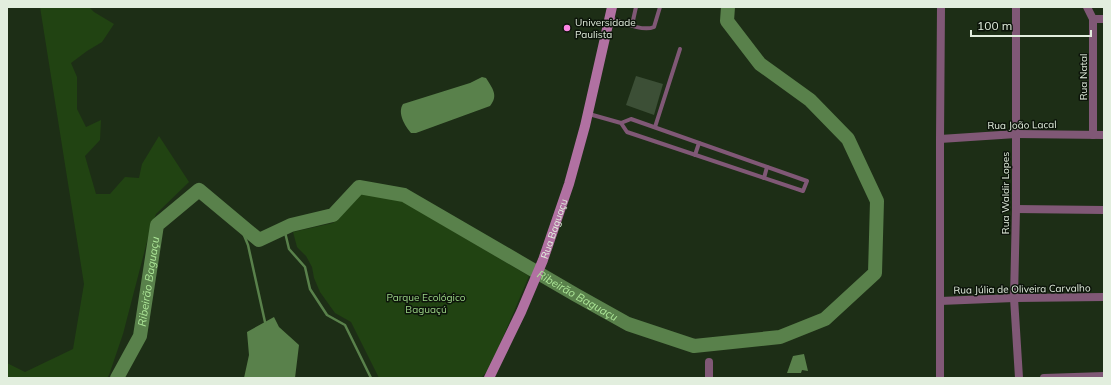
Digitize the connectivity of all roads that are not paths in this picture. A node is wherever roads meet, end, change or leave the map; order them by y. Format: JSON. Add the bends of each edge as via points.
{"nodes":[{"id":1,"x":612,"y":7,"type":"edge"},
{"id":2,"x":636,"y":7,"type":"edge"},
{"id":3,"x":660,"y":7,"type":"edge"},
{"id":4,"x":941,"y":7,"type":"edge"},
{"id":5,"x":1016,"y":7,"type":"edge"},
{"id":6,"x":1087,"y":7,"type":"edge"},
{"id":7,"x":610,"y":18,"type":"junction"},
{"id":8,"x":1093,"y":19,"type":"junction"},
{"id":9,"x":1104,"y":20,"type":"edge"},
{"id":10,"x":632,"y":25,"type":"junction"},
{"id":11,"x":680,"y":49,"type":"dead end"},
{"id":12,"x":588,"y":113,"type":"junction"},
{"id":13,"x":621,"y":123,"type":"junction"},
{"id":14,"x":655,"y":128,"type":"junction"},
{"id":15,"x":1016,"y":134,"type":"junction"},
{"id":16,"x":1093,"y":135,"type":"junction"},
{"id":17,"x":1104,"y":135,"type":"edge"},
{"id":18,"x":940,"y":139,"type":"junction"},
{"id":19,"x":699,"y":143,"type":"junction"},
{"id":20,"x":695,"y":155,"type":"junction"},
{"id":21,"x":767,"y":167,"type":"junction"},
{"id":22,"x":764,"y":178,"type":"junction"},
{"id":23,"x":1016,"y":209,"type":"junction"},
{"id":24,"x":1104,"y":210,"type":"edge"},
{"id":25,"x":1104,"y":297,"type":"edge"},
{"id":26,"x":1014,"y":298,"type":"junction"},
{"id":27,"x":940,"y":301,"type":"junction"},
{"id":28,"x":709,"y":362,"type":"dead end"},
{"id":29,"x":489,"y":376,"type":"edge"},
{"id":30,"x":1104,"y":376,"type":"edge"},
{"id":31,"x":709,"y":378,"type":"edge"},
{"id":32,"x":940,"y":378,"type":"edge"},
{"id":33,"x":1019,"y":378,"type":"edge"},
{"id":34,"x":1044,"y":378,"type":"edge"}],
"edges":[{"from":1,"to":7,"type":"main road","name":"Rua Baguaçu"},
{"from":2,"to":10,"type":"lane"},
{"from":3,"to":10,"type":"lane","via":[[654,27],[643,29]]},
{"from":4,"to":18,"type":"street"},
{"from":5,"to":15,"type":"street","name":"Rua Waldir Lopes"},
{"from":6,"to":8,"type":"street"},
{"from":7,"to":10,"type":"lane"},
{"from":7,"to":12,"type":"main road","name":"Rua Baguaçu"},
{"from":8,"to":9,"type":"street"},
{"from":8,"to":16,"type":"street","name":"Rua Natal"},
{"from":11,"to":14,"type":"lane"},
{"from":12,"to":13,"type":"lane"},
{"from":12,"to":29,"type":"main road","name":"Rua Baguaçu","via":[[569,184],[543,260],[521,312]]},
{"from":13,"to":14,"type":"lane","via":[[631,119]]},
{"from":13,"to":20,"type":"lane","via":[[627,132]]},
{"from":14,"to":19,"type":"lane"},
{"from":15,"to":16,"type":"street","name":"Rua João Lacal"},
{"from":15,"to":18,"type":"street","name":"Rua João Lacal"},
{"from":15,"to":23,"type":"street","name":"Rua Waldir Lopes"},
{"from":16,"to":17,"type":"street","name":"Rua João Lacal"},
{"from":18,"to":27,"type":"street"},
{"from":19,"to":20,"type":"lane"},
{"from":19,"to":21,"type":"lane"},
{"from":20,"to":22,"type":"lane"},
{"from":21,"to":22,"type":"lane"},
{"from":21,"to":22,"type":"lane","via":[[807,181],[803,191]]},
{"from":23,"to":24,"type":"street"},
{"from":23,"to":26,"type":"street","name":"Rua Waldir Lopes"},
{"from":25,"to":26,"type":"street","name":"Rua Júlia de Oliveira Carvalho"},
{"from":26,"to":27,"type":"street","name":"Rua Júlia de Oliveira Carvalho"},
{"from":26,"to":33,"type":"street","name":"Rua Waldir Lopes"},
{"from":27,"to":32,"type":"street"},
{"from":28,"to":31,"type":"street"},
{"from":30,"to":34,"type":"street"}]}
